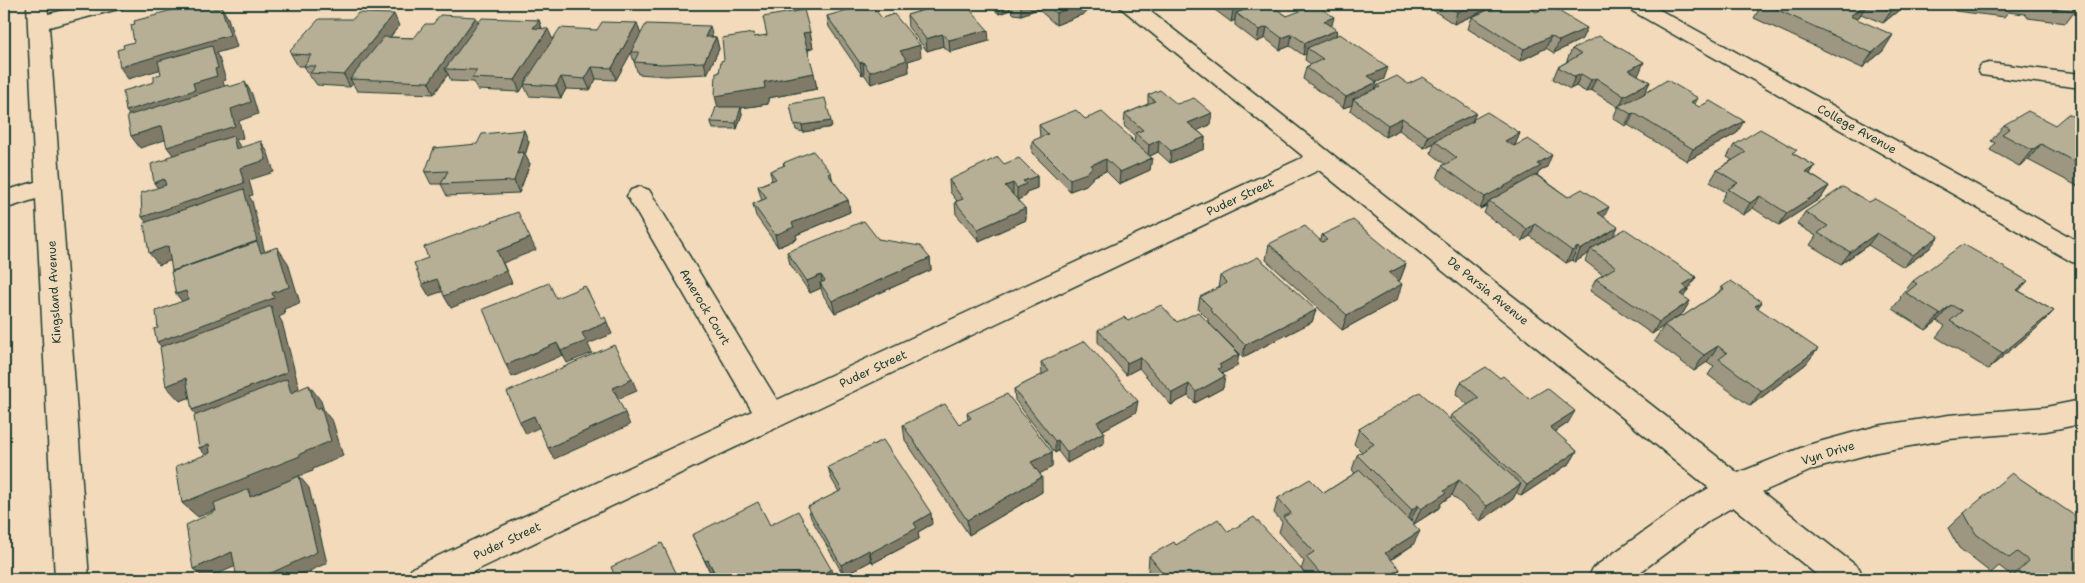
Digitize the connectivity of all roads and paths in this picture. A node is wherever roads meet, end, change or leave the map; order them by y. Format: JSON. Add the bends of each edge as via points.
{"nodes":[{"id":1,"x":115,"y":4,"type":"edge"},
{"id":2,"x":1128,"y":4,"type":"edge"},
{"id":3,"x":1634,"y":4,"type":"edge"},
{"id":4,"x":37,"y":14,"type":"edge"},
{"id":5,"x":1989,"y":70,"type":"dead end"},
{"id":6,"x":2081,"y":81,"type":"edge"},
{"id":7,"x":1323,"y":158,"type":"junction"},
{"id":8,"x":48,"y":187,"type":"junction"},
{"id":9,"x":640,"y":196,"type":"dead end"},
{"id":10,"x":4,"y":200,"type":"edge"},
{"id":11,"x":2081,"y":254,"type":"edge"},
{"id":12,"x":2081,"y":412,"type":"edge"},
{"id":13,"x":771,"y":417,"type":"junction"},
{"id":14,"x":1735,"y":489,"type":"junction"},
{"id":15,"x":72,"y":579,"type":"edge"},
{"id":16,"x":424,"y":579,"type":"edge"},
{"id":17,"x":1605,"y":579,"type":"edge"},
{"id":18,"x":1847,"y":579,"type":"edge"}],
"edges":[{"from":1,"to":4,"type":"street"},
{"from":2,"to":7,"type":"street","name":"De Parsia Avenue"},
{"from":3,"to":11,"type":"street","name":"College Avenue"},
{"from":4,"to":8,"type":"street","name":"Kingsland Avenue"},
{"from":5,"to":6,"type":"street"},
{"from":7,"to":13,"type":"street","name":"Puder Street"},
{"from":7,"to":14,"type":"street","name":"De Parsia Avenue"},
{"from":8,"to":10,"type":"street"},
{"from":8,"to":15,"type":"street","name":"Kingsland Avenue"},
{"from":9,"to":13,"type":"street","name":"Amerock Court"},
{"from":12,"to":14,"type":"street","name":"Vyn Drive","via":[[1876,439],[1808,458]]},
{"from":13,"to":16,"type":"street","name":"Puder Street"},
{"from":14,"to":17,"type":"street","name":"Vyn Drive","via":[[1699,510]]},
{"from":14,"to":18,"type":"street","name":"De Parsia Avenue"}]}
